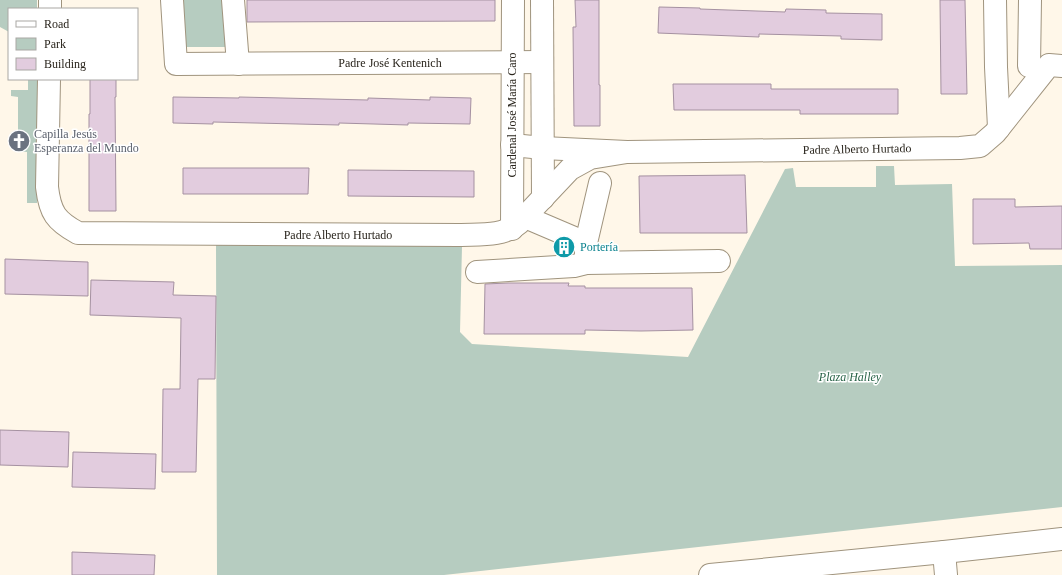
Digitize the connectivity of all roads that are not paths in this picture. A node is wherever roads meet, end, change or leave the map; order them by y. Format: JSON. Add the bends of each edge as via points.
{"nodes":[{"id":1,"x":172,"y":0,"type":"edge"},
{"id":2,"x":233,"y":0,"type":"edge"},
{"id":3,"x":513,"y":0,"type":"edge"},
{"id":4,"x":542,"y":0,"type":"edge"},
{"id":5,"x":995,"y":0,"type":"edge"},
{"id":6,"x":1030,"y":0,"type":"edge"},
{"id":7,"x":513,"y":62,"type":"junction"},
{"id":8,"x":542,"y":62,"type":"junction"},
{"id":9,"x":238,"y":64,"type":"junction"},
{"id":10,"x":996,"y":66,"type":"junction"},
{"id":11,"x":1047,"y":66,"type":"edge"},
{"id":12,"x":49,"y":80,"type":"edge"},
{"id":13,"x":999,"y":128,"type":"junction"},
{"id":14,"x":512,"y":145,"type":"junction"},
{"id":15,"x":543,"y":148,"type":"junction"},
{"id":16,"x":627,"y":152,"type":"junction"},
{"id":17,"x":600,"y":183,"type":"dead end"},
{"id":18,"x":542,"y":198,"type":"junction"},
{"id":19,"x":518,"y":223,"type":"junction"},
{"id":20,"x":586,"y":253,"type":"junction"},
{"id":21,"x":719,"y":261,"type":"dead end"},
{"id":22,"x":477,"y":272,"type":"dead end"},
{"id":23,"x":1062,"y":539,"type":"edge"},
{"id":24,"x":944,"y":552,"type":"junction"},
{"id":25,"x":801,"y":571,"type":"edge"},
{"id":26,"x":710,"y":575,"type":"edge"},
{"id":27,"x":946,"y":575,"type":"edge"}],
"edges":[{"from":1,"to":9,"type":"street","name":"Padre José Kentenich","via":[[176,64]]},
{"from":2,"to":9,"type":"street"},
{"from":3,"to":7,"type":"street","name":"Cardenal José María Caro"},
{"from":4,"to":8,"type":"street"},
{"from":5,"to":10,"type":"street"},
{"from":6,"to":11,"type":"street"},
{"from":7,"to":8,"type":"street","name":"Padre José Kentenich"},
{"from":7,"to":9,"type":"street","name":"Padre José Kentenich"},
{"from":7,"to":14,"type":"street","name":"Cardenal José María Caro"},
{"from":8,"to":15,"type":"street"},
{"from":10,"to":11,"type":"street"},
{"from":10,"to":13,"type":"street"},
{"from":11,"to":13,"type":"street","name":"Padre Alberto Hurtado"},
{"from":12,"to":19,"type":"street","name":"Padre Alberto Hurtado","via":[[49,201],[56,216],[64,225],[78,233],[459,235],[500,233]]},
{"from":13,"to":16,"type":"street","name":"Padre Alberto Hurtado","via":[[980,146],[960,148]]},
{"from":14,"to":15,"type":"street","name":"Padre Alberto Hurtado"},
{"from":14,"to":19,"type":"street","name":"Cardenal José María Caro"},
{"from":15,"to":16,"type":"street","name":"Padre Alberto Hurtado"},
{"from":15,"to":18,"type":"street"},
{"from":16,"to":18,"type":"street","name":"Padre Alberto Hurtado","via":[[590,158],[570,169]]},
{"from":17,"to":20,"type":"street"},
{"from":18,"to":19,"type":"street","name":"Padre Alberto Hurtado"},
{"from":19,"to":20,"type":"street"},
{"from":20,"to":21,"type":"street"},
{"from":20,"to":22,"type":"street","via":[[574,266]]},
{"from":23,"to":24,"type":"street"},
{"from":24,"to":25,"type":"street"},
{"from":24,"to":27,"type":"street"},
{"from":25,"to":26,"type":"street"}]}
